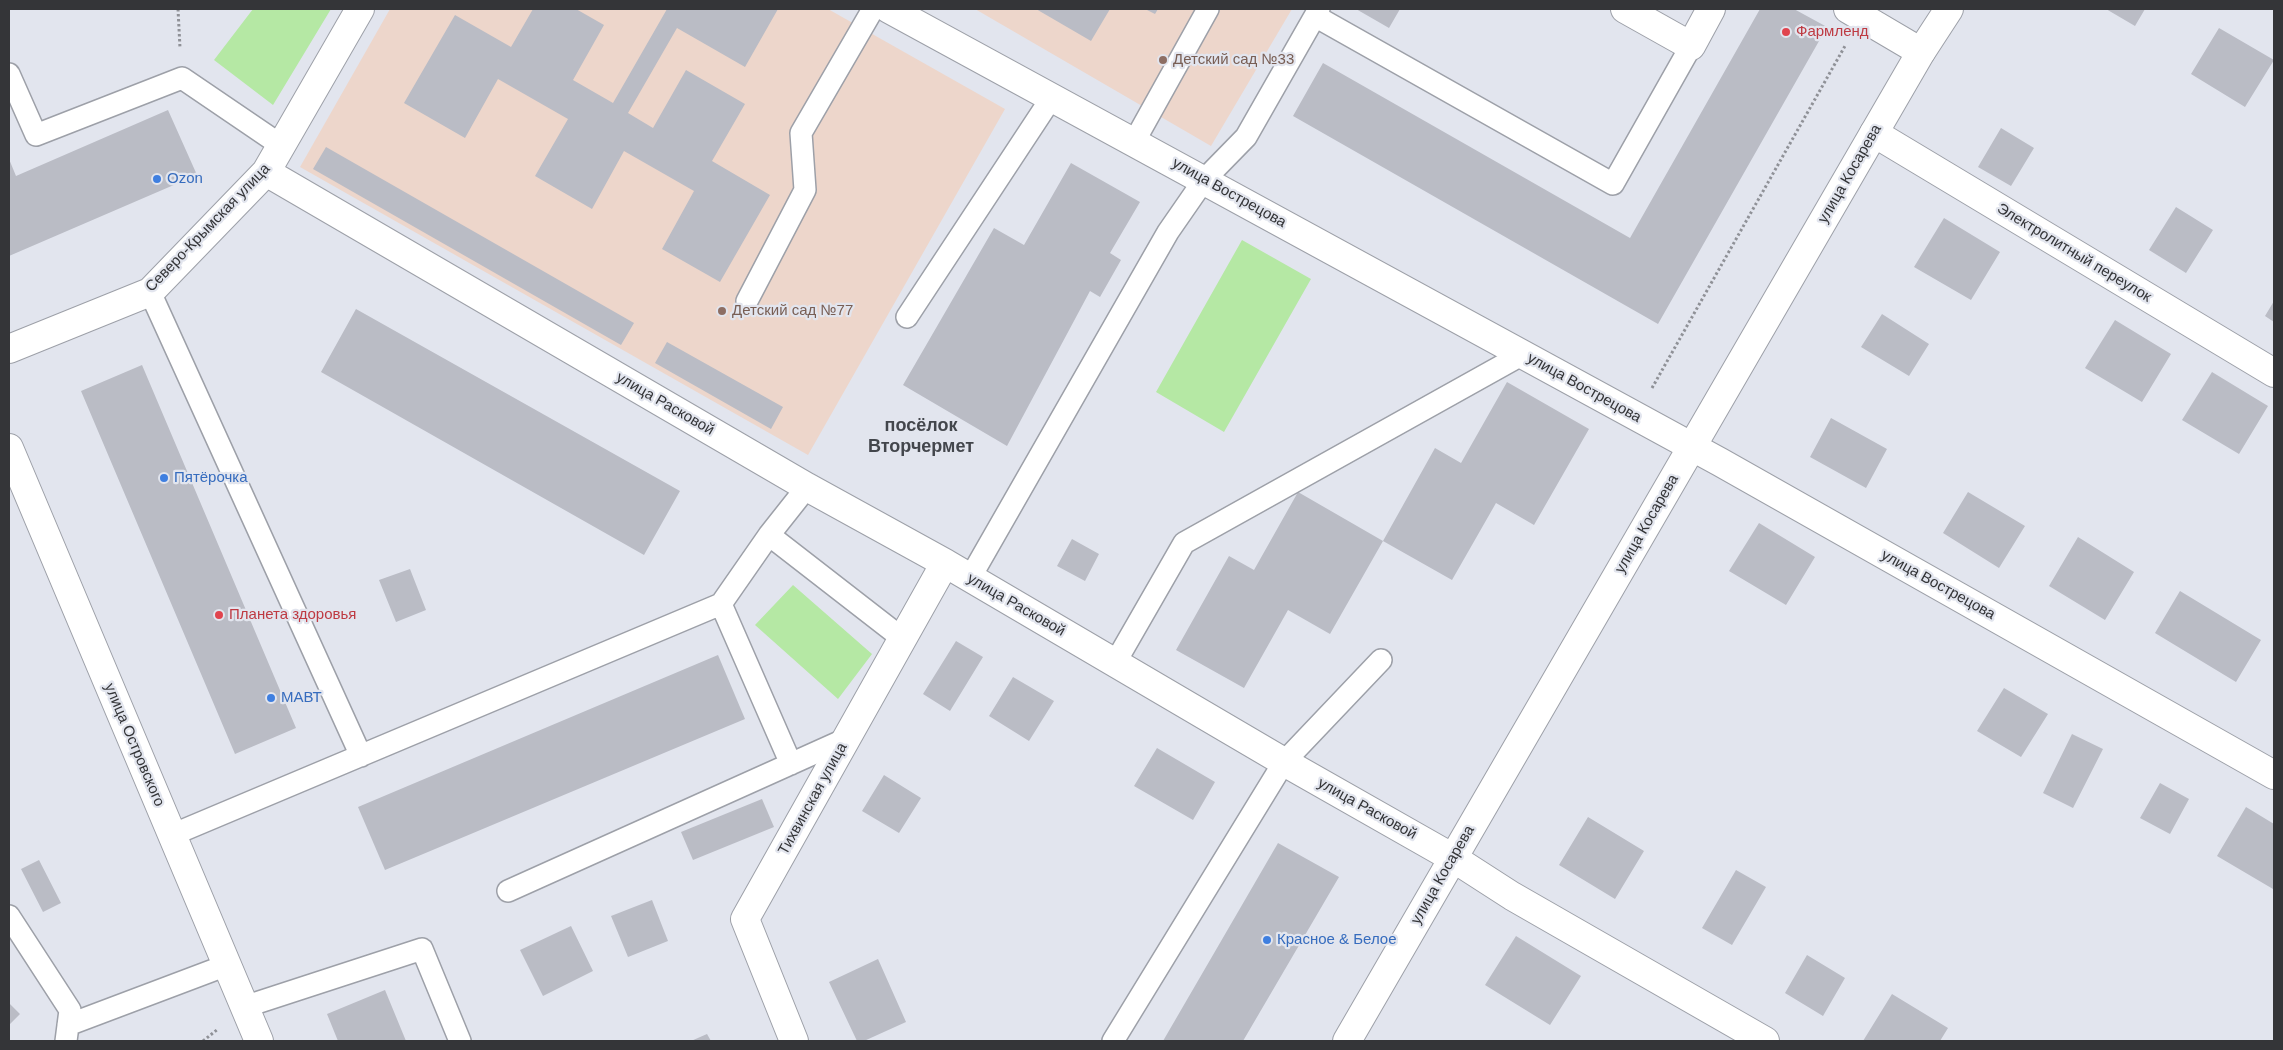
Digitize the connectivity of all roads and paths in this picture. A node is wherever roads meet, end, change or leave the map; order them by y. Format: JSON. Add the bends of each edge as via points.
{"nodes":[{"id":1,"x":178,"y":9,"type":"edge"},
{"id":2,"x":360,"y":9,"type":"edge"},
{"id":3,"x":873,"y":9,"type":"edge"},
{"id":4,"x":889,"y":9,"type":"edge"},
{"id":5,"x":1208,"y":9,"type":"edge"},
{"id":6,"x":1625,"y":9,"type":"edge"},
{"id":7,"x":1711,"y":9,"type":"edge"},
{"id":8,"x":1949,"y":9,"type":"edge"},
{"id":9,"x":1317,"y":12,"type":"edge"},
{"id":10,"x":1855,"y":13,"type":"edge"},
{"id":11,"x":1690,"y":46,"type":"junction"},
{"id":12,"x":1921,"y":52,"type":"junction"},
{"id":13,"x":9,"y":74,"type":"edge"},
{"id":14,"x":182,"y":78,"type":"junction"},
{"id":15,"x":1052,"y":97,"type":"junction"},
{"id":16,"x":1874,"y":133,"type":"junction"},
{"id":17,"x":1134,"y":142,"type":"junction"},
{"id":18,"x":282,"y":146,"type":"junction"},
{"id":19,"x":266,"y":172,"type":"junction"},
{"id":20,"x":1204,"y":180,"type":"junction"},
{"id":21,"x":150,"y":292,"type":"junction"},
{"id":22,"x":747,"y":301,"type":"dead end"},
{"id":23,"x":907,"y":316,"type":"dead end"},
{"id":24,"x":9,"y":349,"type":"edge"},
{"id":25,"x":1523,"y":354,"type":"junction"},
{"id":26,"x":2274,"y":373,"type":"edge"},
{"id":27,"x":1636,"y":416,"type":"junction"},
{"id":28,"x":1692,"y":447,"type":"junction"},
{"id":29,"x":9,"y":448,"type":"edge"},
{"id":30,"x":807,"y":487,"type":"junction"},
{"id":31,"x":769,"y":535,"type":"junction"},
{"id":32,"x":945,"y":563,"type":"junction"},
{"id":33,"x":970,"y":578,"type":"junction"},
{"id":34,"x":721,"y":604,"type":"junction"},
{"id":35,"x":903,"y":639,"type":"junction"},
{"id":36,"x":1381,"y":660,"type":"dead end"},
{"id":37,"x":1115,"y":663,"type":"junction"},
{"id":38,"x":846,"y":739,"type":"junction"},
{"id":39,"x":361,"y":756,"type":"junction"},
{"id":40,"x":1284,"y":762,"type":"junction"},
{"id":41,"x":791,"y":764,"type":"junction"},
{"id":42,"x":2274,"y":775,"type":"edge"},
{"id":43,"x":172,"y":836,"type":"junction"},
{"id":44,"x":1453,"y":858,"type":"junction"},
{"id":45,"x":508,"y":891,"type":"dead end"},
{"id":46,"x":9,"y":916,"type":"edge"},
{"id":47,"x":227,"y":966,"type":"junction"},
{"id":48,"x":244,"y":1007,"type":"junction"},
{"id":49,"x":67,"y":1033,"type":"edge"},
{"id":50,"x":259,"y":1041,"type":"edge"},
{"id":51,"x":460,"y":1041,"type":"edge"},
{"id":52,"x":794,"y":1041,"type":"edge"},
{"id":53,"x":1113,"y":1041,"type":"edge"},
{"id":54,"x":1347,"y":1041,"type":"edge"},
{"id":55,"x":1765,"y":1041,"type":"edge"}],
"edges":[{"from":1,"to":14,"type":"path"},
{"from":2,"to":18,"type":"street","name":"Северо-Крымская улица"},
{"from":3,"to":22,"type":"lane","via":[[801,133],[806,190]]},
{"from":4,"to":15,"type":"street","name":"улица Вострецова"},
{"from":5,"to":17,"type":"lane"},
{"from":6,"to":11,"type":"street"},
{"from":7,"to":11,"type":"street"},
{"from":8,"to":12,"type":"street","name":"улица Косарева"},
{"from":9,"to":11,"type":"lane","via":[[1613,184]]},
{"from":9,"to":20,"type":"lane","via":[[1246,137]]},
{"from":10,"to":12,"type":"street"},
{"from":10,"to":27,"type":"path"},
{"from":12,"to":16,"type":"street","name":"улица Косарева"},
{"from":13,"to":14,"type":"lane","via":[[36,135]]},
{"from":14,"to":18,"type":"lane"},
{"from":15,"to":17,"type":"street","name":"улица Вострецова"},
{"from":15,"to":23,"type":"lane"},
{"from":16,"to":26,"type":"street","name":"Электролитный переулок"},
{"from":16,"to":28,"type":"street","name":"улица Косарева"},
{"from":17,"to":20,"type":"street","name":"улица Вострецова"},
{"from":18,"to":19,"type":"street","name":"Северо-Крымская улица"},
{"from":19,"to":21,"type":"street","name":"Северо-Крымская улица"},
{"from":19,"to":30,"type":"street","name":"улица Расковой"},
{"from":20,"to":25,"type":"street","name":"улица Вострецова"},
{"from":20,"to":33,"type":"lane","via":[[1168,232]]},
{"from":21,"to":24,"type":"street","name":"Северо-Крымская улица"},
{"from":21,"to":39,"type":"lane"},
{"from":25,"to":27,"type":"street","name":"улица Вострецова"},
{"from":25,"to":37,"type":"lane","via":[[1184,543]]},
{"from":27,"to":28,"type":"street","name":"улица Вострецова"},
{"from":28,"to":42,"type":"street","name":"улица Вострецова"},
{"from":28,"to":44,"type":"street","name":"улица Косарева"},
{"from":29,"to":43,"type":"street","name":"улица Островского"},
{"from":30,"to":31,"type":"lane"},
{"from":30,"to":32,"type":"street","name":"улица Расковой"},
{"from":31,"to":34,"type":"lane"},
{"from":31,"to":35,"type":"lane"},
{"from":32,"to":33,"type":"street","name":"улица Расковой"},
{"from":32,"to":35,"type":"street","name":"Тихвинская улица"},
{"from":33,"to":37,"type":"street","name":"улица Расковой"},
{"from":34,"to":39,"type":"lane"},
{"from":34,"to":41,"type":"lane"},
{"from":35,"to":38,"type":"street","name":"Тихвинская улица"},
{"from":36,"to":40,"type":"lane"},
{"from":37,"to":40,"type":"street","name":"улица Расковой"},
{"from":38,"to":41,"type":"lane"},
{"from":38,"to":52,"type":"street","name":"Тихвинская улица","via":[[745,919]]},
{"from":39,"to":43,"type":"lane"},
{"from":40,"to":44,"type":"street","name":"улица Расковой"},
{"from":40,"to":53,"type":"lane"},
{"from":41,"to":45,"type":"lane"},
{"from":43,"to":47,"type":"street","name":"улица Островского"},
{"from":44,"to":54,"type":"street","name":"улица Косарева"},
{"from":44,"to":55,"type":"street","name":"улица Расковой","via":[[1512,896]]},
{"from":46,"to":49,"type":"lane","via":[[70,1010]]},
{"from":47,"to":48,"type":"street","name":"улица Островского"},
{"from":47,"to":49,"type":"lane"},
{"from":48,"to":50,"type":"street","name":"улица Островского"},
{"from":48,"to":51,"type":"lane","via":[[422,948]]}]}
